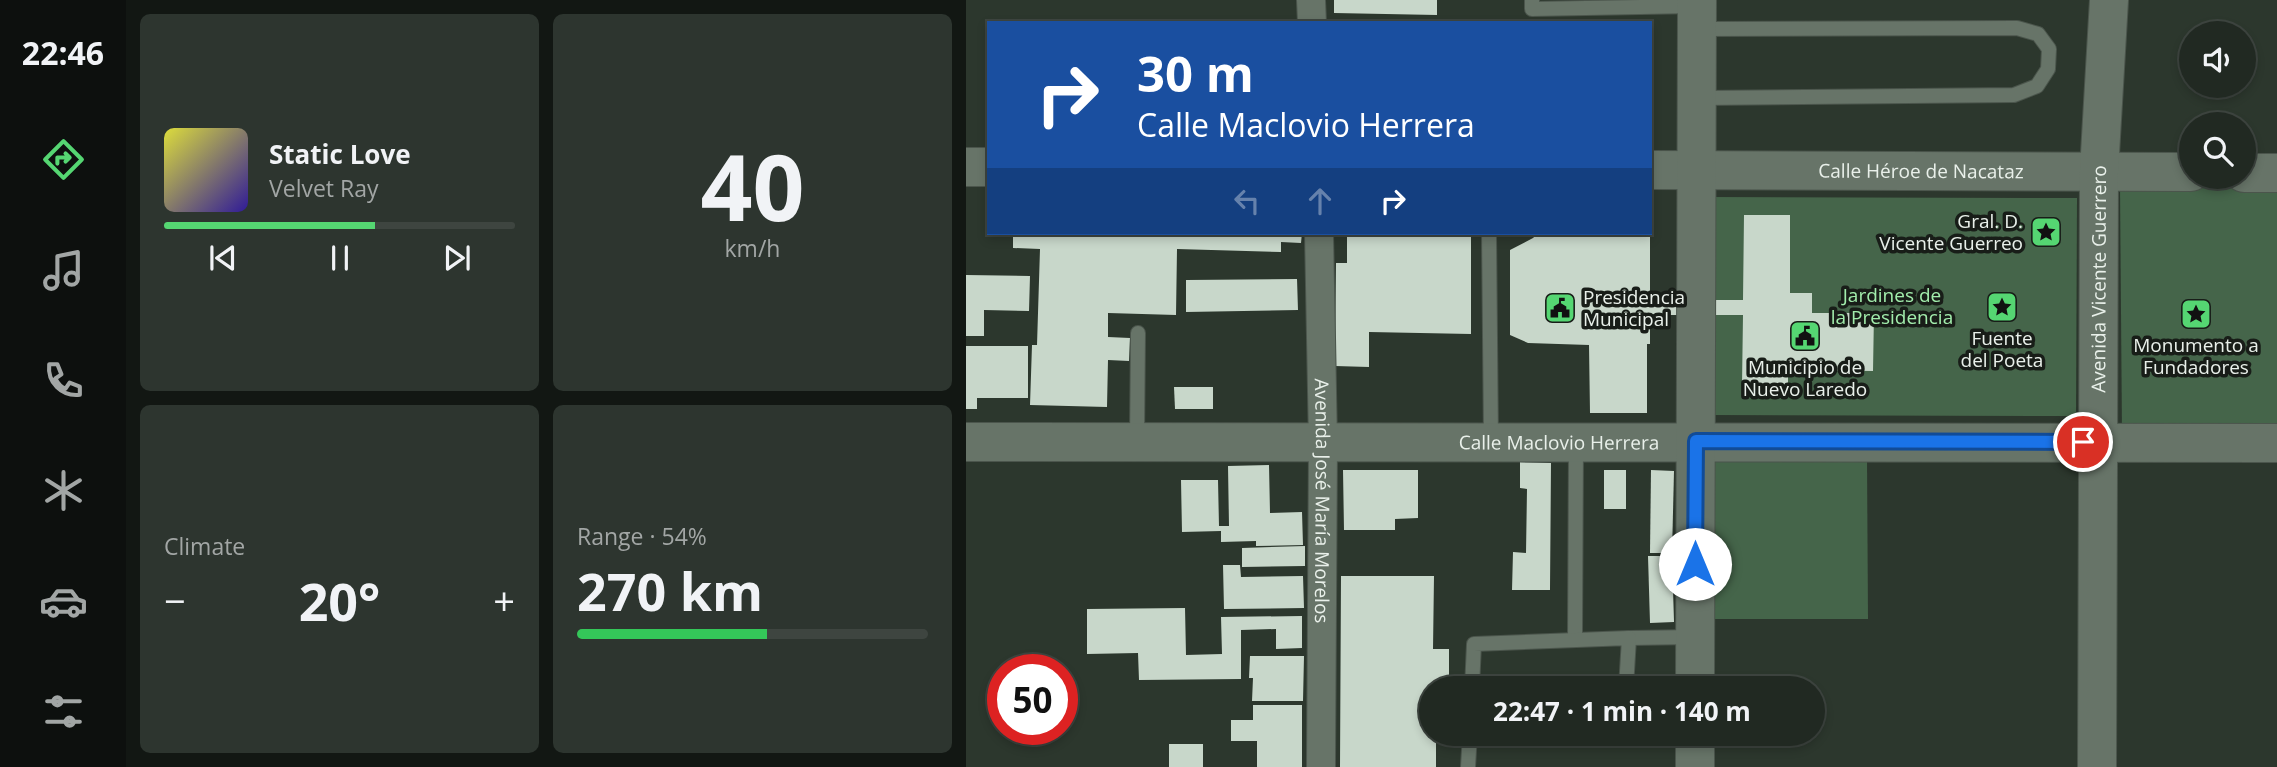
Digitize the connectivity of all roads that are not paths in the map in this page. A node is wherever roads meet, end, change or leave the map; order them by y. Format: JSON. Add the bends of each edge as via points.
{"nodes":[{"id":1,"x":1311,"y":0,"type":"edge"},
{"id":2,"x":1532,"y":0,"type":"edge"},
{"id":3,"x":2109,"y":0,"type":"edge"},
{"id":4,"x":1645,"y":3,"type":"edge"},
{"id":5,"x":1697,"y":11,"type":"edge"},
{"id":6,"x":1312,"y":21,"type":"edge"},
{"id":7,"x":1696,"y":98,"type":"junction"},
{"id":8,"x":966,"y":167,"type":"edge"},
{"id":9,"x":987,"y":167,"type":"edge"},
{"id":10,"x":1652,"y":170,"type":"edge"},
{"id":11,"x":1696,"y":171,"type":"junction"},
{"id":12,"x":2099,"y":172,"type":"junction"},
{"id":13,"x":2179,"y":172,"type":"edge"},
{"id":14,"x":2256,"y":173,"type":"edge"},
{"id":15,"x":2277,"y":173,"type":"edge"},
{"id":16,"x":1320,"y":235,"type":"edge"},
{"id":17,"x":1489,"y":235,"type":"edge"},
{"id":18,"x":1138,"y":333,"type":"dead end"},
{"id":19,"x":1137,"y":441,"type":"junction"},
{"id":20,"x":1696,"y":441,"type":"junction"},
{"id":21,"x":966,"y":442,"type":"edge"},
{"id":22,"x":1491,"y":442,"type":"junction"},
{"id":23,"x":1576,"y":442,"type":"junction"},
{"id":24,"x":2099,"y":442,"type":"junction"},
{"id":25,"x":1323,"y":443,"type":"junction"},
{"id":26,"x":2277,"y":443,"type":"edge"},
{"id":27,"x":1695,"y":637,"type":"junction"},
{"id":28,"x":1629,"y":638,"type":"junction"},
{"id":29,"x":1575,"y":640,"type":"junction"},
{"id":30,"x":1473,"y":676,"type":"edge"},
{"id":31,"x":1627,"y":676,"type":"edge"},
{"id":32,"x":1695,"y":676,"type":"edge"},
{"id":33,"x":1469,"y":746,"type":"edge"},
{"id":34,"x":1695,"y":746,"type":"edge"},
{"id":35,"x":1321,"y":767,"type":"edge"},
{"id":36,"x":1468,"y":767,"type":"edge"},
{"id":37,"x":1695,"y":767,"type":"edge"},
{"id":38,"x":2097,"y":767,"type":"edge"}],
"edges":[{"from":1,"to":6,"type":"street"},
{"from":2,"to":4,"type":"lane","via":[[1532,9]]},
{"from":3,"to":12,"type":"street","name":"Avenida Vicente Guerrero"},
{"from":4,"to":5,"type":"lane"},
{"from":5,"to":7,"type":"street"},
{"from":5,"to":7,"type":"lane","via":[[2017,28],[2038,34],[2049,49],[2048,69],[2037,86],[2014,95]]},
{"from":7,"to":11,"type":"street"},
{"from":8,"to":9,"type":"street"},
{"from":10,"to":11,"type":"street","name":"Calle Héroe de Nacataz"},
{"from":11,"to":12,"type":"street","name":"Calle Héroe de Nacataz"},
{"from":11,"to":20,"type":"street"},
{"from":12,"to":13,"type":"street","name":"Calle Héroe de Nacataz"},
{"from":12,"to":24,"type":"street","name":"Avenida Vicente Guerrero"},
{"from":14,"to":15,"type":"street"},
{"from":16,"to":25,"type":"street","name":"Avenida José María Morelos"},
{"from":17,"to":22,"type":"lane"},
{"from":18,"to":19,"type":"lane"},
{"from":19,"to":21,"type":"street","name":"Calle Maclovio Herrera"},
{"from":19,"to":25,"type":"street","name":"Calle Maclovio Herrera"},
{"from":20,"to":23,"type":"street","name":"Calle Maclovio Herrera"},
{"from":20,"to":24,"type":"street","name":"Calle Maclovio Herrera"},
{"from":20,"to":27,"type":"street"},
{"from":22,"to":23,"type":"street","name":"Calle Maclovio Herrera"},
{"from":22,"to":25,"type":"street","name":"Calle Maclovio Herrera"},
{"from":23,"to":29,"type":"lane"},
{"from":24,"to":26,"type":"street","name":"Calle Maclovio Herrera"},
{"from":24,"to":38,"type":"street","name":"Avenida Vicente Guerrero"},
{"from":25,"to":35,"type":"street","name":"Avenida José María Morelos"},
{"from":27,"to":28,"type":"lane"},
{"from":27,"to":32,"type":"street"},
{"from":28,"to":29,"type":"lane"},
{"from":28,"to":31,"type":"lane"},
{"from":29,"to":30,"type":"lane","via":[[1474,644]]},
{"from":33,"to":36,"type":"lane"},
{"from":34,"to":37,"type":"street"}]}
